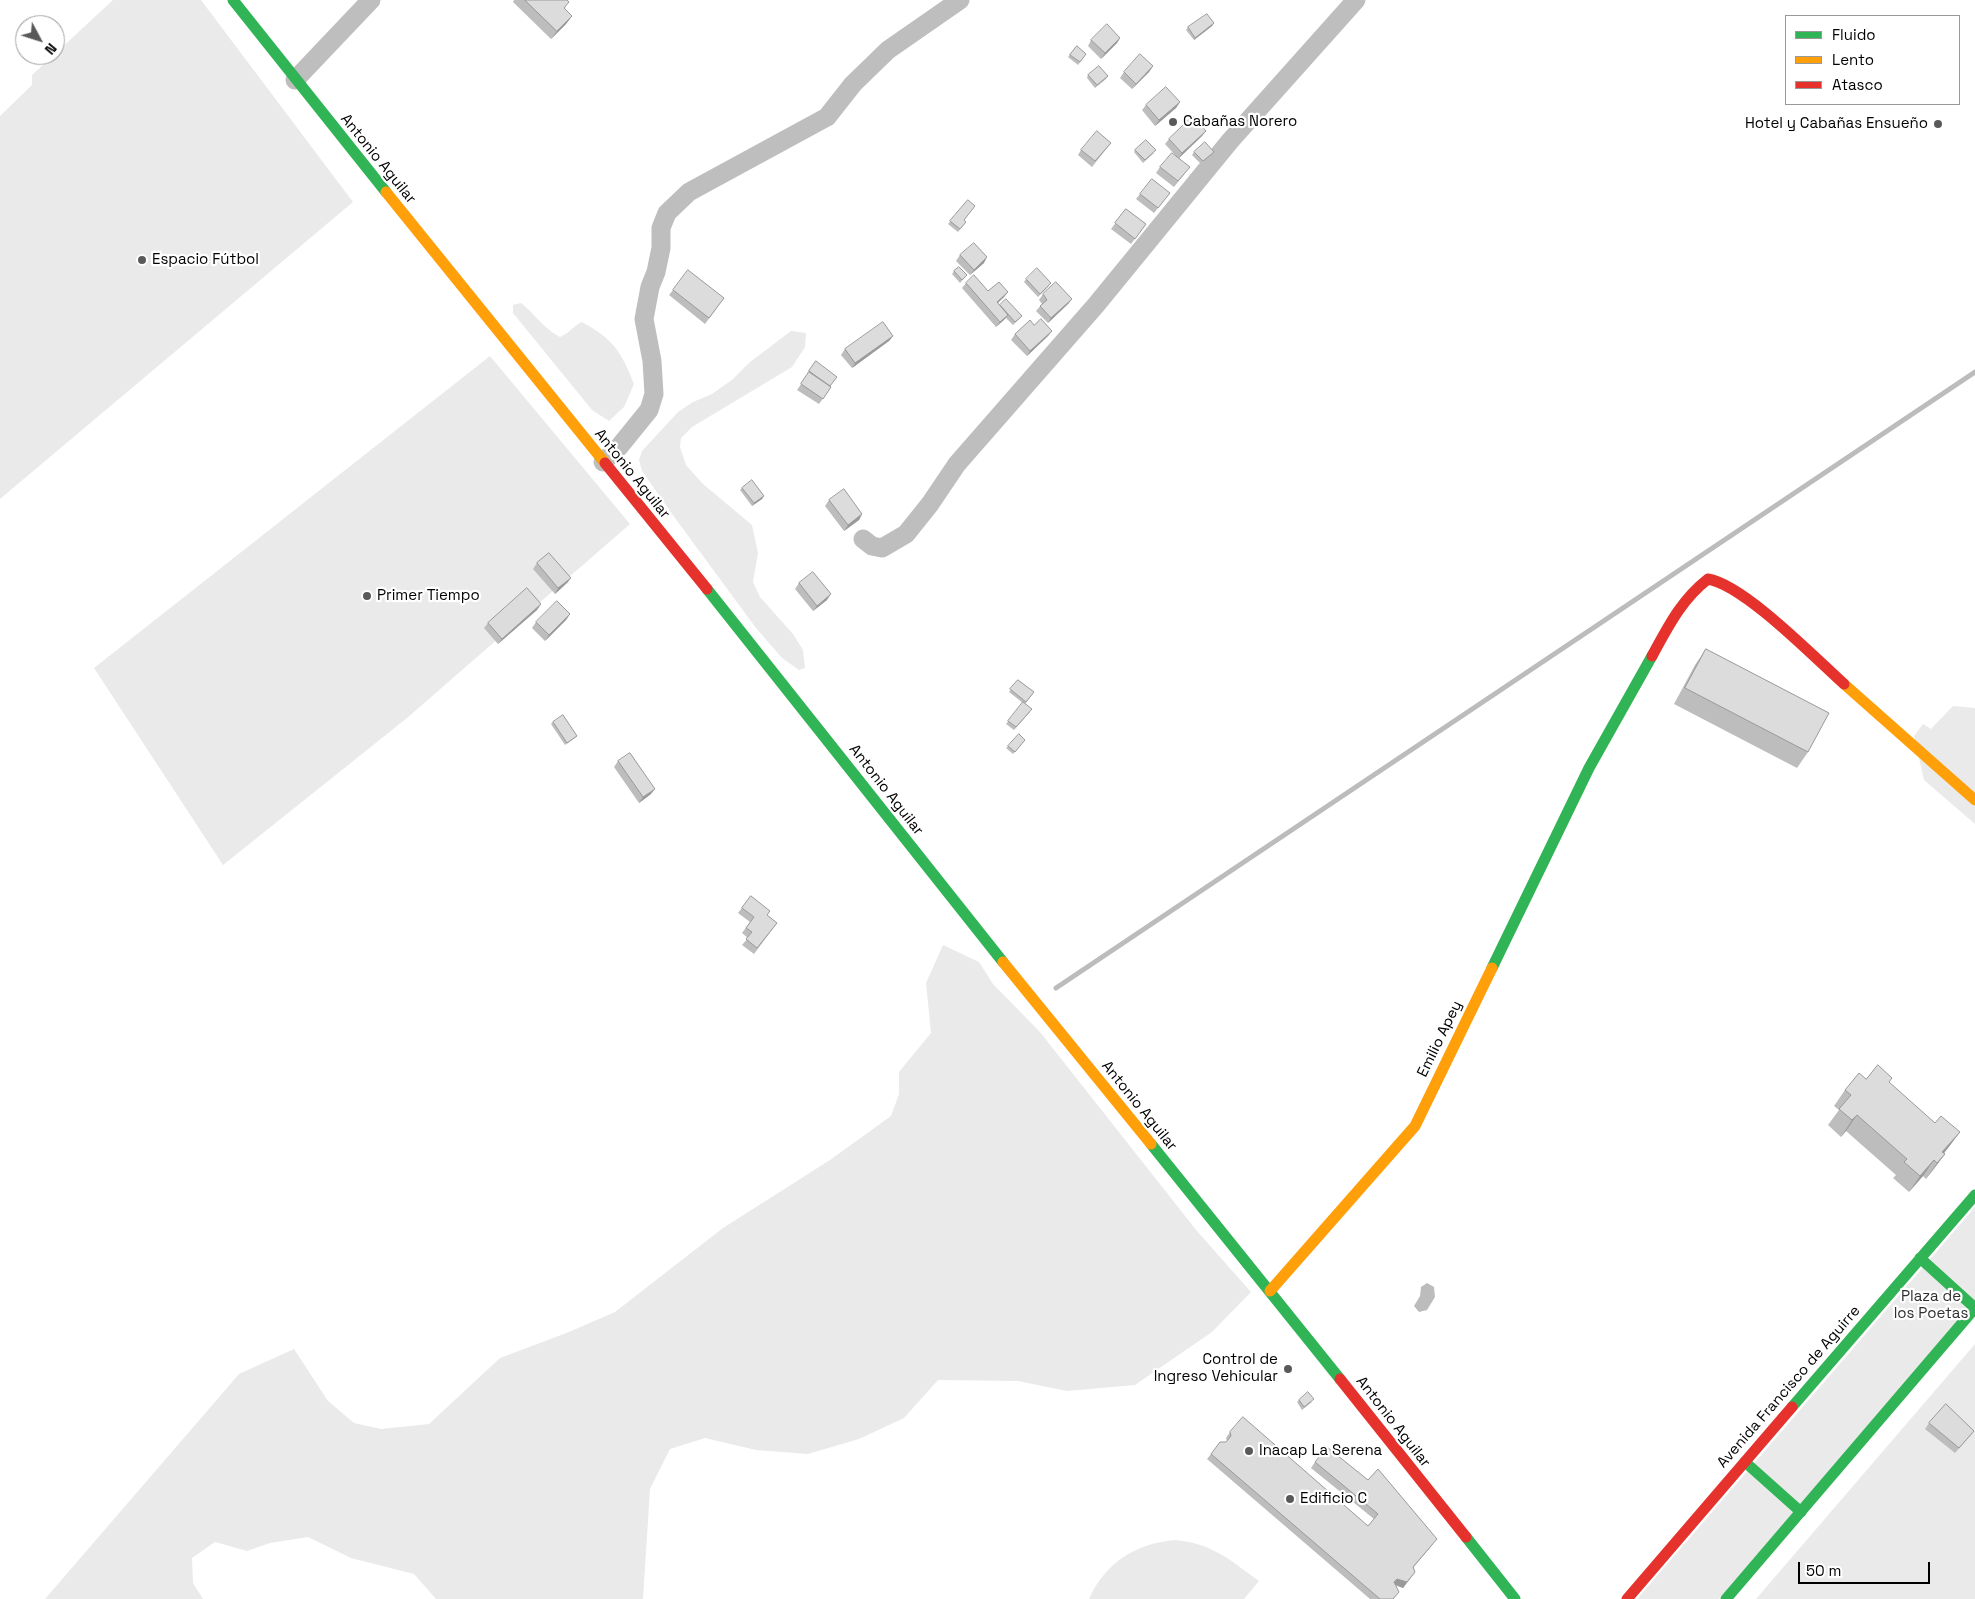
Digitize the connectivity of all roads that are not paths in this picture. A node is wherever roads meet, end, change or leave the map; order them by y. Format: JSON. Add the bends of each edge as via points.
{"nodes":[{"id":1,"x":233,"y":0,"type":"edge"},
{"id":2,"x":371,"y":0,"type":"edge"},
{"id":3,"x":960,"y":0,"type":"edge"},
{"id":4,"x":1356,"y":0,"type":"edge"},
{"id":5,"x":295,"y":80,"type":"junction"},
{"id":6,"x":603,"y":462,"type":"junction"},
{"id":7,"x":863,"y":539,"type":"dead end"},
{"id":8,"x":1975,"y":800,"type":"edge"},
{"id":9,"x":1975,"y":1195,"type":"edge"},
{"id":10,"x":1920,"y":1258,"type":"junction"},
{"id":11,"x":1270,"y":1291,"type":"junction"},
{"id":12,"x":1975,"y":1308,"type":"edge"},
{"id":13,"x":1745,"y":1462,"type":"junction"},
{"id":14,"x":1801,"y":1512,"type":"junction"},
{"id":15,"x":1515,"y":1599,"type":"edge"},
{"id":16,"x":1627,"y":1599,"type":"edge"},
{"id":17,"x":1726,"y":1599,"type":"edge"}],
"edges":[{"from":1,"to":5,"type":"street","name":"Antonio Aguilar"},
{"from":2,"to":5,"type":"street"},
{"from":3,"to":6,"type":"street","via":[[888,50],[853,84],[827,117],[689,192],[667,213],[661,228],[658,264],[644,319],[654,394],[649,410],[619,448]]},
{"from":4,"to":7,"type":"street","via":[[1230,141],[1096,305],[957,464],[906,534],[882,548]]},
{"from":5,"to":6,"type":"street","name":"Antonio Aguilar"},
{"from":6,"to":11,"type":"street","name":"Antonio Aguilar"},
{"from":8,"to":11,"type":"street","name":"Emilio Apey","via":[[1745,596],[1722,581],[1708,579],[1691,592],[1678,609],[1589,768],[1415,1126]]},
{"from":9,"to":10,"type":"street","name":"Avenida Francisco de Aguirre"},
{"from":10,"to":12,"type":"street"},
{"from":10,"to":13,"type":"street","name":"Avenida Francisco de Aguirre"},
{"from":11,"to":15,"type":"street","name":"Antonio Aguilar"},
{"from":12,"to":14,"type":"street"},
{"from":13,"to":14,"type":"street"},
{"from":13,"to":16,"type":"street","name":"Avenida Francisco de Aguirre"},
{"from":14,"to":17,"type":"street"}]}
